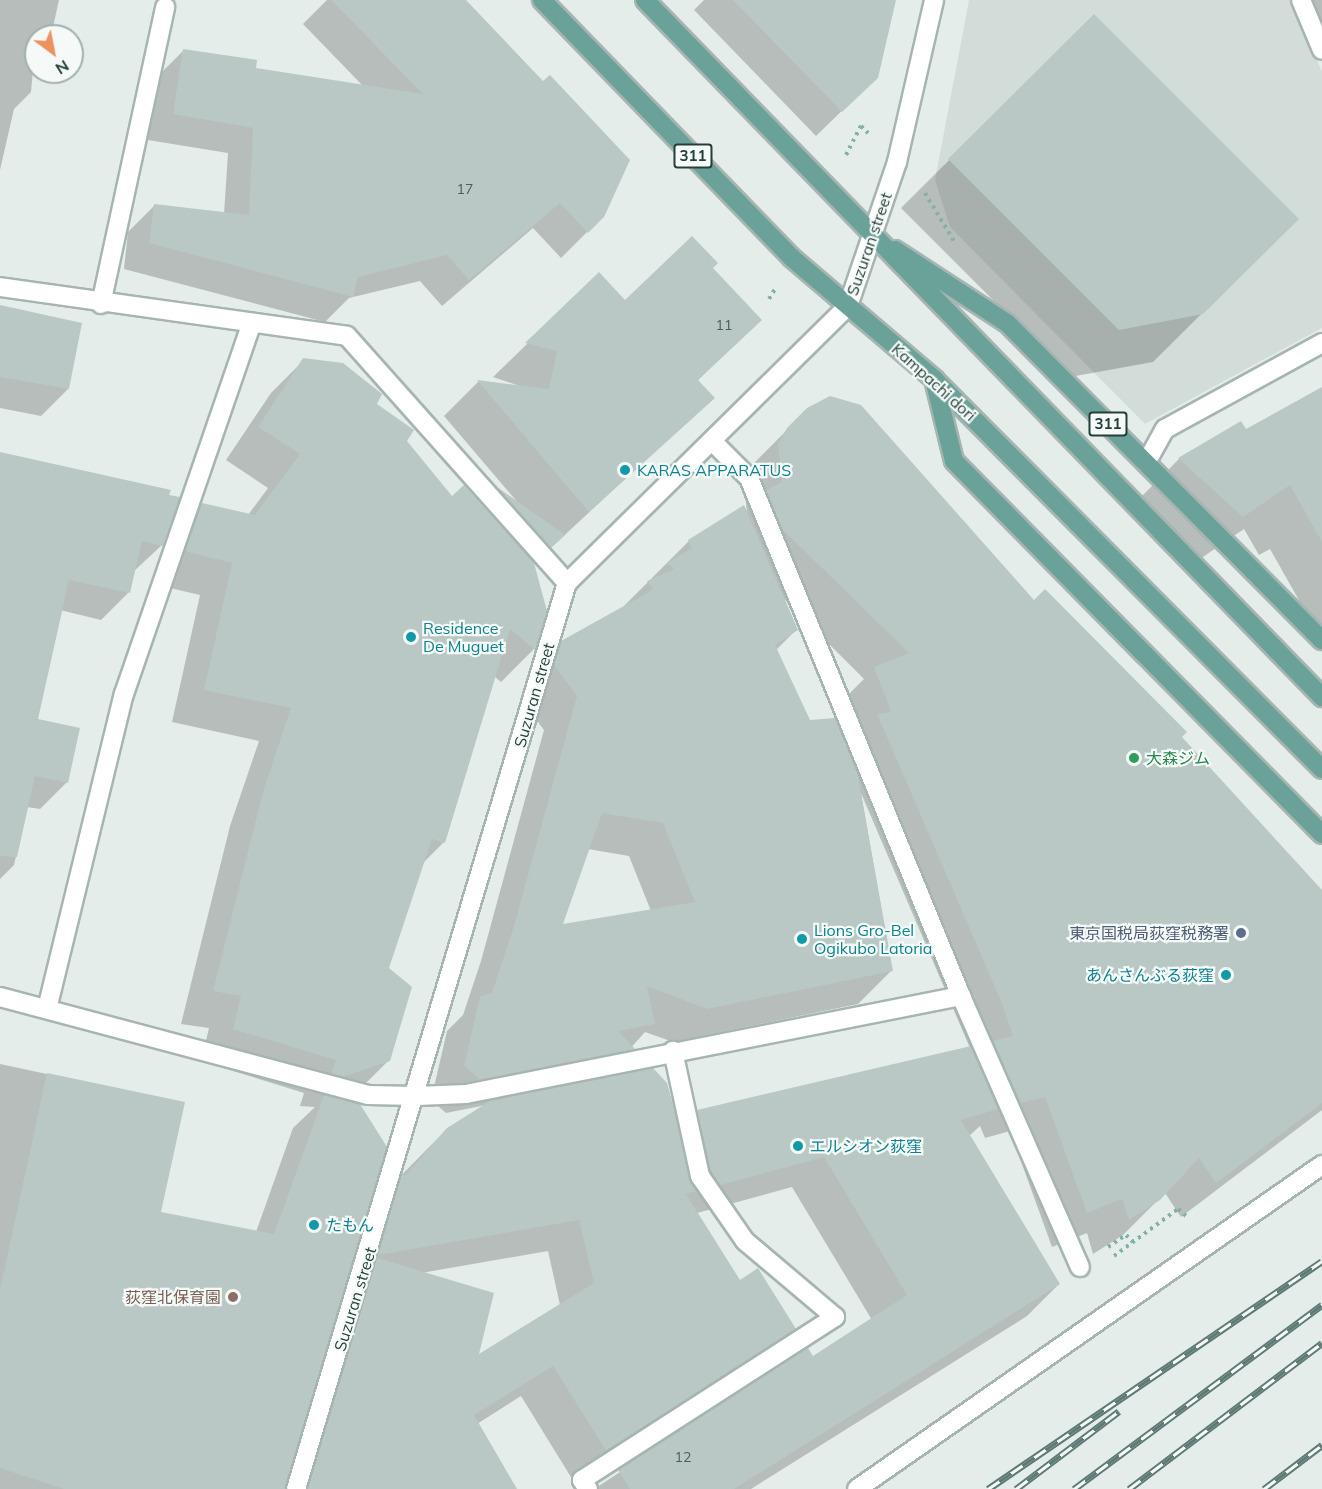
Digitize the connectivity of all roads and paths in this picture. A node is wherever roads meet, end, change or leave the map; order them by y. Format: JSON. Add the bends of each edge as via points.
{"nodes":[{"id":1,"x":542,"y":0,"type":"edge"},
{"id":2,"x":645,"y":0,"type":"edge"},
{"id":3,"x":934,"y":0,"type":"edge"},
{"id":4,"x":1301,"y":0,"type":"edge"},
{"id":5,"x":165,"y":7,"type":"dead end"},
{"id":6,"x":1322,"y":50,"type":"edge"},
{"id":7,"x":871,"y":235,"type":"junction"},
{"id":8,"x":0,"y":288,"type":"edge"},
{"id":9,"x":101,"y":304,"type":"junction"},
{"id":10,"x":848,"y":306,"type":"junction"},
{"id":11,"x":252,"y":323,"type":"junction"},
{"id":12,"x":1322,"y":343,"type":"edge"},
{"id":13,"x":933,"y":379,"type":"junction"},
{"id":14,"x":712,"y":441,"type":"junction"},
{"id":15,"x":1146,"y":463,"type":"junction"},
{"id":16,"x":567,"y":583,"type":"junction"},
{"id":17,"x":1322,"y":640,"type":"edge"},
{"id":18,"x":1322,"y":697,"type":"edge"},
{"id":19,"x":1322,"y":769,"type":"edge"},
{"id":20,"x":1322,"y":834,"type":"edge"},
{"id":21,"x":961,"y":996,"type":"junction"},
{"id":22,"x":0,"y":997,"type":"edge"},
{"id":23,"x":46,"y":1009,"type":"junction"},
{"id":24,"x":674,"y":1051,"type":"junction"},
{"id":25,"x":417,"y":1096,"type":"junction"},
{"id":26,"x":1322,"y":1165,"type":"edge"},
{"id":27,"x":1186,"y":1216,"type":"dead end"},
{"id":28,"x":1133,"y":1242,"type":"dead end"},
{"id":29,"x":1080,"y":1267,"type":"dead end"},
{"id":30,"x":296,"y":1489,"type":"edge"},
{"id":31,"x":588,"y":1489,"type":"edge"},
{"id":32,"x":857,"y":1489,"type":"edge"}],
"edges":[{"from":1,"to":10,"type":"main road","name":"Kampachi dori","number":"311","via":[[792,258]]},
{"from":2,"to":7,"type":"main road","number":"311"},
{"from":3,"to":7,"type":"street","name":"Suzuran street","via":[[897,162]]},
{"from":4,"to":6,"type":"street"},
{"from":5,"to":9,"type":"street"},
{"from":7,"to":10,"type":"street","name":"Suzuran street"},
{"from":7,"to":15,"type":"main road","number":"311","via":[[1007,323]]},
{"from":7,"to":18,"type":"main road","number":"311"},
{"from":8,"to":9,"type":"street"},
{"from":9,"to":11,"type":"street"},
{"from":10,"to":13,"type":"main road","name":"Kampachi dori","number":"311"},
{"from":10,"to":14,"type":"street","name":"Suzuran street"},
{"from":11,"to":16,"type":"street","via":[[347,336]]},
{"from":11,"to":23,"type":"street","via":[[124,694]]},
{"from":12,"to":15,"type":"street","via":[[1165,429]]},
{"from":13,"to":19,"type":"main road","name":"Kampachi dori","number":"311"},
{"from":13,"to":20,"type":"main road","via":[[954,461]]},
{"from":14,"to":16,"type":"street","name":"Suzuran street"},
{"from":14,"to":21,"type":"street","via":[[749,478]]},
{"from":15,"to":17,"type":"main road","number":"311"},
{"from":16,"to":25,"type":"street","name":"Suzuran street"},
{"from":21,"to":24,"type":"street"},
{"from":21,"to":29,"type":"street"},
{"from":22,"to":23,"type":"street"},
{"from":23,"to":25,"type":"street","via":[[368,1095]]},
{"from":24,"to":25,"type":"street","via":[[466,1094]]},
{"from":24,"to":31,"type":"street","via":[[700,1176],[745,1241],[835,1317],[582,1480]]},
{"from":25,"to":30,"type":"street","name":"Suzuran street"},
{"from":26,"to":32,"type":"street"},
{"from":27,"to":28,"type":"path","via":[[1178,1209]]}]}
